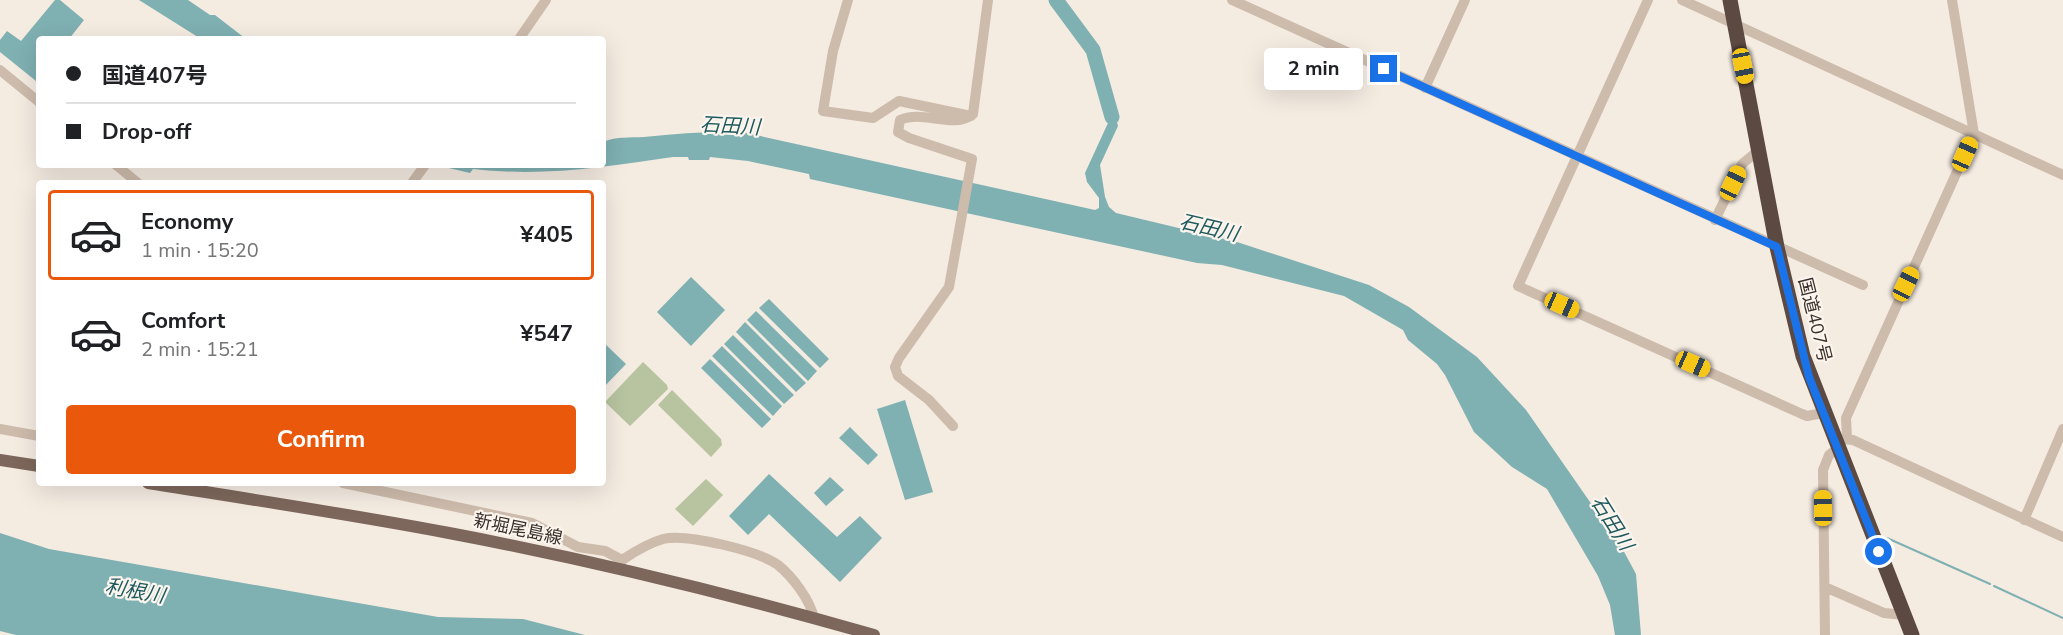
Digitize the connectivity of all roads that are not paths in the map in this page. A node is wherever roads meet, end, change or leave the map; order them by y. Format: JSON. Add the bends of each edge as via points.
{"nodes":[{"id":1,"x":546,"y":0,"type":"edge"},
{"id":2,"x":848,"y":0,"type":"edge"},
{"id":3,"x":988,"y":0,"type":"edge"},
{"id":4,"x":1232,"y":0,"type":"edge"},
{"id":5,"x":1465,"y":0,"type":"edge"},
{"id":6,"x":1647,"y":0,"type":"edge"},
{"id":7,"x":1682,"y":0,"type":"edge"},
{"id":8,"x":1730,"y":0,"type":"edge"},
{"id":9,"x":1952,"y":0,"type":"edge"},
{"id":10,"x":1735,"y":25,"type":"junction"},
{"id":11,"x":521,"y":36,"type":"edge"},
{"id":12,"x":0,"y":70,"type":"edge"},
{"id":13,"x":1425,"y":88,"type":"junction"},
{"id":14,"x":36,"y":100,"type":"edge"},
{"id":15,"x":971,"y":116,"type":"junction"},
{"id":16,"x":1974,"y":134,"type":"junction"},
{"id":17,"x":1759,"y":150,"type":"junction"},
{"id":18,"x":1577,"y":156,"type":"junction"},
{"id":19,"x":120,"y":168,"type":"edge"},
{"id":20,"x":2063,"y":174,"type":"edge"},
{"id":21,"x":134,"y":180,"type":"edge"},
{"id":22,"x":1715,"y":220,"type":"junction"},
{"id":23,"x":1777,"y":247,"type":"junction"},
{"id":24,"x":1863,"y":285,"type":"dead end"},
{"id":25,"x":1823,"y":413,"type":"junction"},
{"id":26,"x":953,"y":426,"type":"dead end"},
{"id":27,"x":0,"y":429,"type":"edge"},
{"id":28,"x":2063,"y":429,"type":"edge"},
{"id":29,"x":36,"y":435,"type":"edge"},
{"id":30,"x":1839,"y":443,"type":"junction"},
{"id":31,"x":0,"y":460,"type":"edge"},
{"id":32,"x":36,"y":466,"type":"edge"},
{"id":33,"x":167,"y":486,"type":"edge"},
{"id":34,"x":357,"y":486,"type":"edge"},
{"id":35,"x":2024,"y":520,"type":"junction"},
{"id":36,"x":2063,"y":537,"type":"edge"},
{"id":37,"x":621,"y":565,"type":"junction"},
{"id":38,"x":1825,"y":587,"type":"junction"},
{"id":39,"x":1904,"y":615,"type":"junction"},
{"id":40,"x":814,"y":618,"type":"junction"},
{"id":41,"x":874,"y":635,"type":"edge"},
{"id":42,"x":1826,"y":635,"type":"edge"},
{"id":43,"x":1912,"y":635,"type":"edge"}],
"edges":[{"from":1,"to":11,"type":"street"},
{"from":2,"to":15,"type":"street","via":[[833,51],[823,111],[873,118],[894,102],[906,101]]},
{"from":3,"to":15,"type":"street"},
{"from":4,"to":13,"type":"street"},
{"from":5,"to":13,"type":"street"},
{"from":6,"to":18,"type":"street"},
{"from":7,"to":10,"type":"street"},
{"from":8,"to":10,"type":"highway","name":"国道407号"},
{"from":9,"to":16,"type":"street"},
{"from":10,"to":16,"type":"street"},
{"from":10,"to":17,"type":"highway","name":"国道407号"},
{"from":12,"to":14,"type":"street"},
{"from":13,"to":18,"type":"street"},
{"from":15,"to":26,"type":"street","via":[[954,120],[910,117],[900,120],[897,126],[898,132],[909,138],[971,157],[949,287],[899,358],[895,372]]},
{"from":16,"to":20,"type":"street"},
{"from":16,"to":30,"type":"street","via":[[1846,418]]},
{"from":17,"to":22,"type":"street","via":[[1742,164]]},
{"from":17,"to":23,"type":"highway","name":"国道407号"},
{"from":18,"to":22,"type":"street"},
{"from":18,"to":25,"type":"street","via":[[1518,286],[1802,414]]},
{"from":19,"to":21,"type":"street"},
{"from":22,"to":23,"type":"street"},
{"from":23,"to":24,"type":"street"},
{"from":23,"to":25,"type":"highway","name":"国道407号","via":[[1803,356]]},
{"from":25,"to":30,"type":"highway","name":"国道407号"},
{"from":27,"to":29,"type":"street"},
{"from":28,"to":35,"type":"street"},
{"from":30,"to":35,"type":"street"},
{"from":30,"to":38,"type":"street","via":[[1828,455],[1823,470]]},
{"from":30,"to":39,"type":"highway","name":"国道407号"},
{"from":31,"to":32,"type":"main road"},
{"from":33,"to":37,"type":"main road","name":"新堀尾島線","via":[[395,522]]},
{"from":34,"to":37,"type":"street","via":[[532,523],[578,547],[605,551]]},
{"from":35,"to":36,"type":"street"},
{"from":37,"to":40,"type":"main road","name":"新堀尾島線"},
{"from":37,"to":40,"type":"street","via":[[663,539],[683,538],[738,550],[778,566],[809,603]]},
{"from":38,"to":39,"type":"street","via":[[1884,613]]},
{"from":38,"to":42,"type":"street"},
{"from":39,"to":43,"type":"highway","name":"国道407号"},
{"from":40,"to":41,"type":"main road","name":"新堀尾島線"}]}
